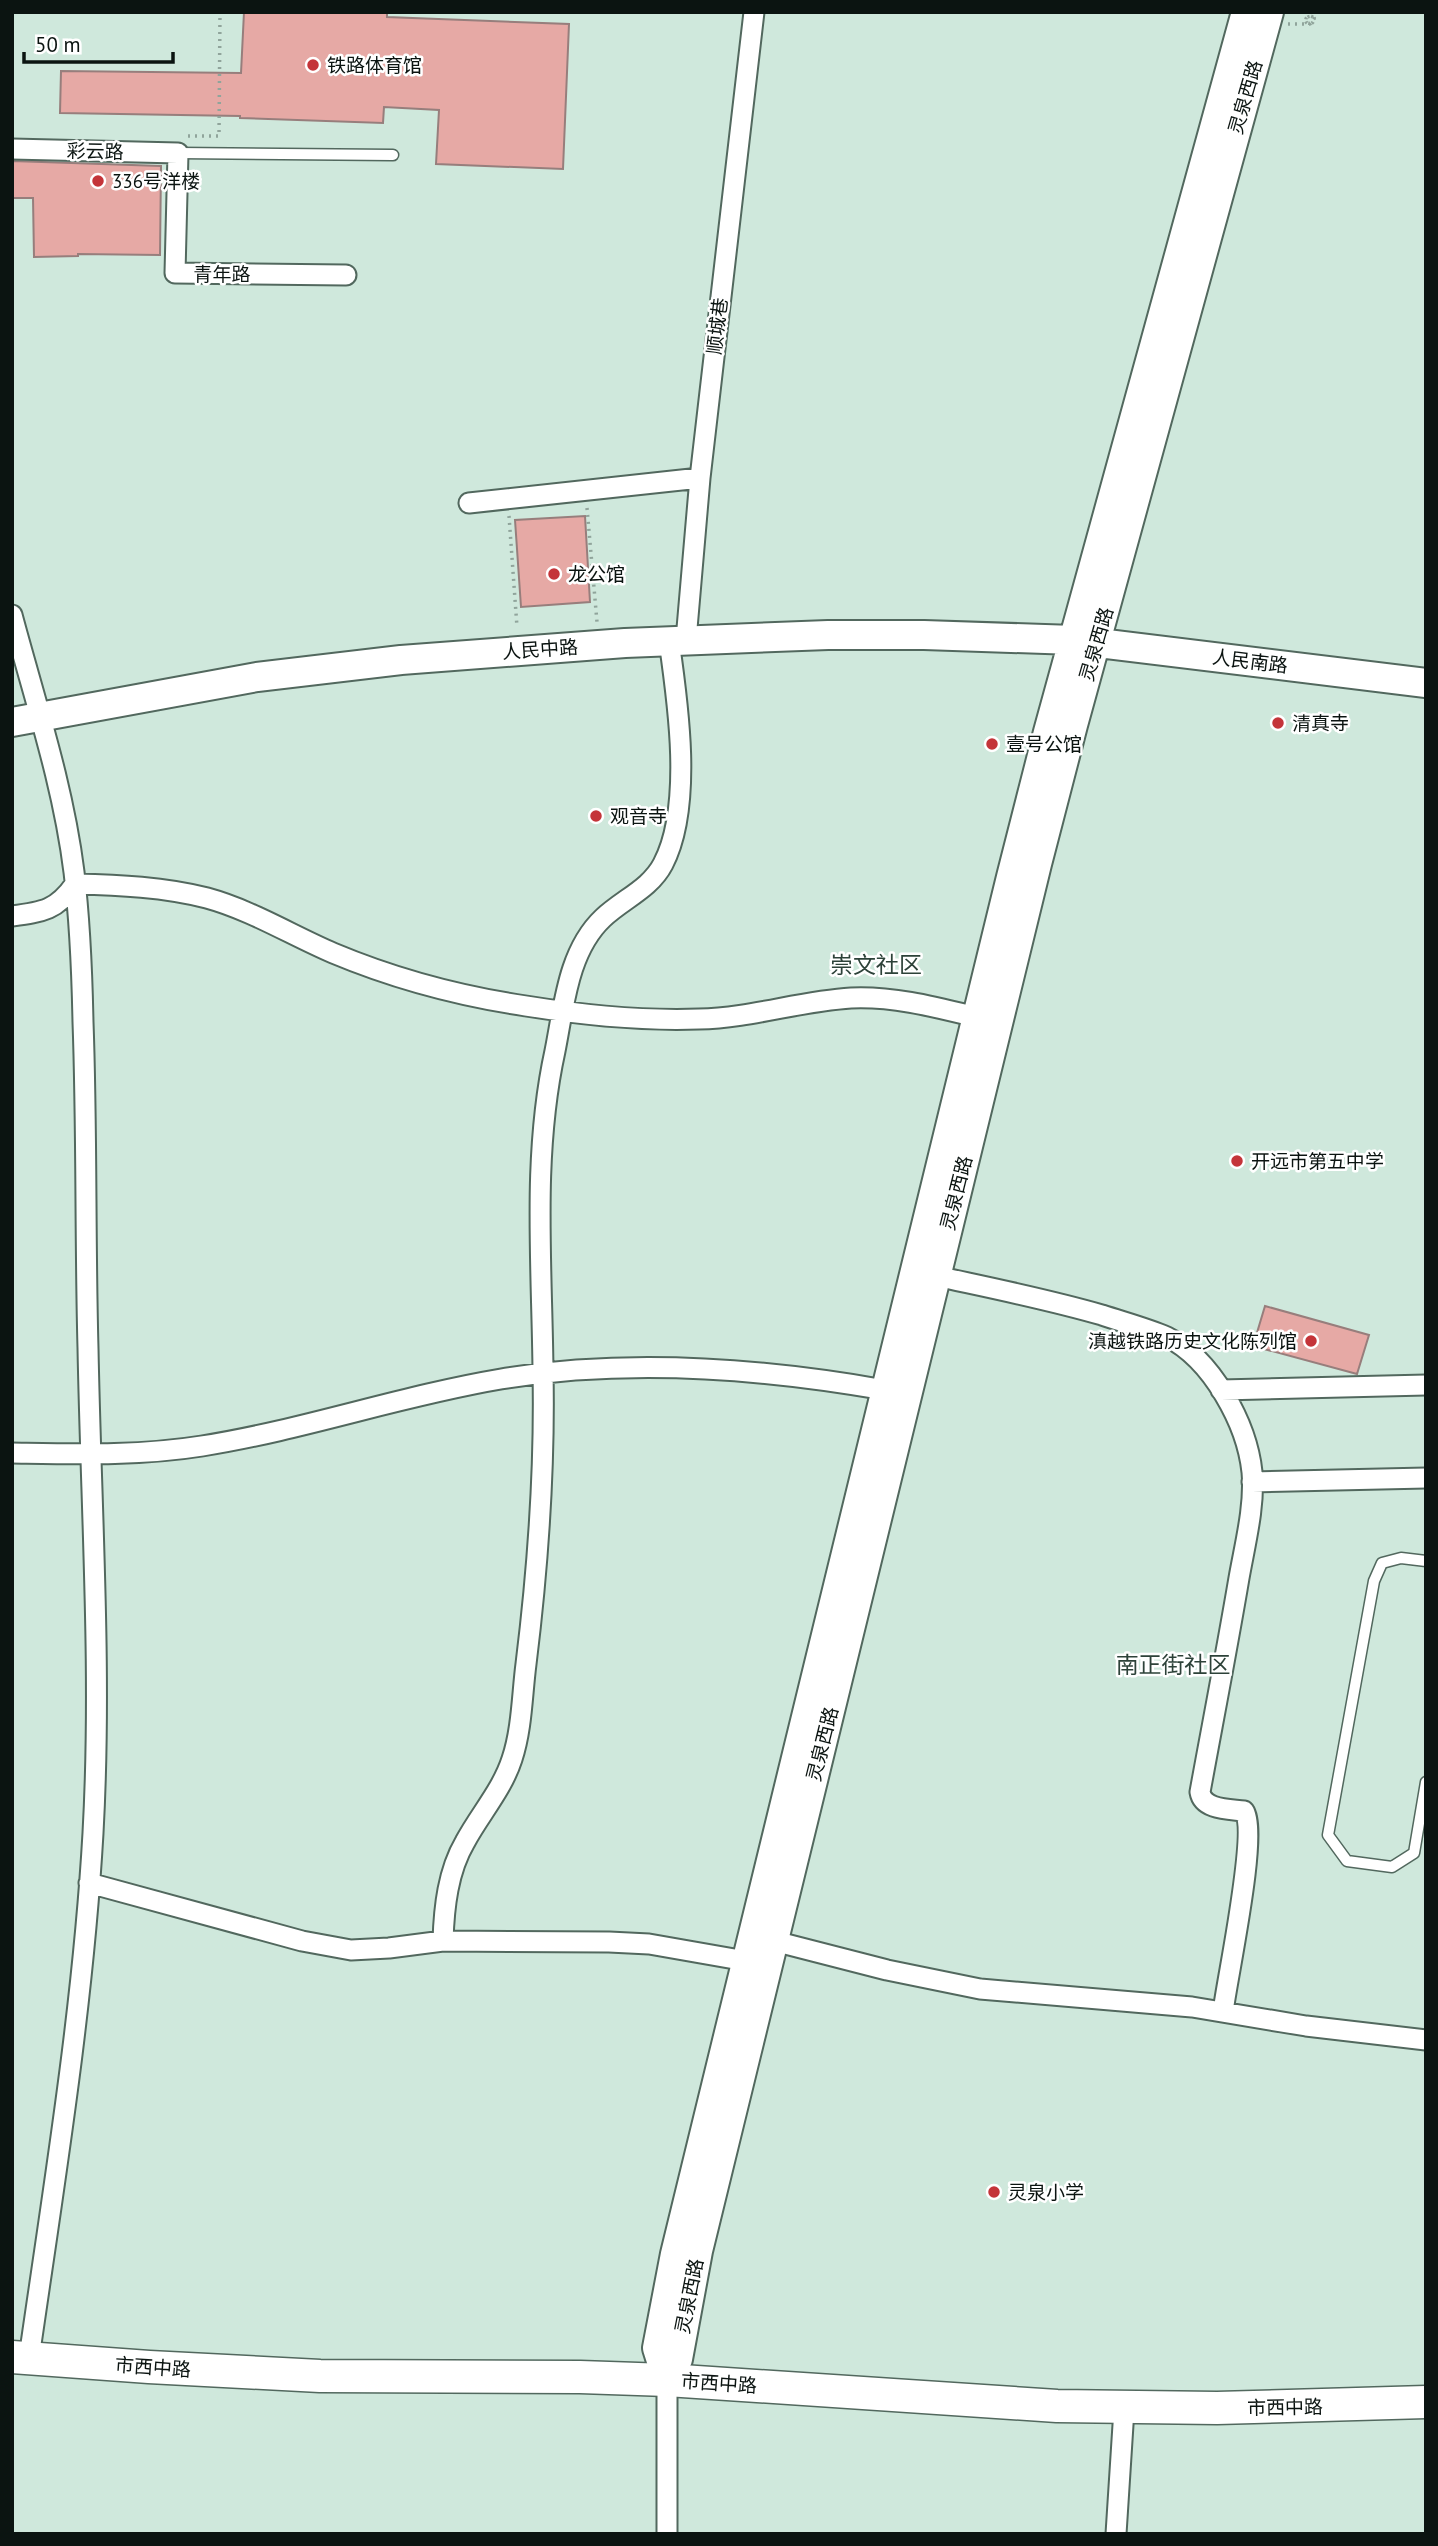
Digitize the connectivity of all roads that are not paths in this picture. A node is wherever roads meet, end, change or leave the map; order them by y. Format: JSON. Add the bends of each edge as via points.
{"nodes":[{"id":1,"x":754,"y":12,"type":"edge"},
{"id":2,"x":1246,"y":12,"type":"edge"},
{"id":3,"x":1269,"y":12,"type":"edge"},
{"id":4,"x":12,"y":149,"type":"edge"},
{"id":5,"x":171,"y":153,"type":"junction"},
{"id":6,"x":393,"y":155,"type":"dead end"},
{"id":7,"x":346,"y":275,"type":"dead end"},
{"id":8,"x":700,"y":478,"type":"junction"},
{"id":9,"x":469,"y":503,"type":"dead end"},
{"id":10,"x":12,"y":615,"type":"edge"},
{"id":11,"x":677,"y":641,"type":"junction"},
{"id":12,"x":1085,"y":641,"type":"junction"},
{"id":13,"x":1426,"y":683,"type":"edge"},
{"id":14,"x":41,"y":717,"type":"junction"},
{"id":15,"x":12,"y":722,"type":"edge"},
{"id":16,"x":75,"y":884,"type":"junction"},
{"id":17,"x":12,"y":916,"type":"edge"},
{"id":18,"x":563,"y":1011,"type":"junction"},
{"id":19,"x":976,"y":1017,"type":"junction"},
{"id":20,"x":936,"y":1276,"type":"junction"},
{"id":21,"x":543,"y":1373,"type":"junction"},
{"id":22,"x":1426,"y":1385,"type":"edge"},
{"id":23,"x":885,"y":1390,"type":"junction"},
{"id":24,"x":1221,"y":1390,"type":"junction"},
{"id":25,"x":12,"y":1453,"type":"edge"},
{"id":26,"x":92,"y":1454,"type":"junction"},
{"id":27,"x":1426,"y":1478,"type":"edge"},
{"id":28,"x":1252,"y":1482,"type":"junction"},
{"id":29,"x":1426,"y":1561,"type":"edge"},
{"id":30,"x":1426,"y":1782,"type":"edge"},
{"id":31,"x":89,"y":1883,"type":"junction"},
{"id":32,"x":443,"y":1941,"type":"junction"},
{"id":33,"x":774,"y":1941,"type":"junction"},
{"id":34,"x":746,"y":1961,"type":"junction"},
{"id":35,"x":1223,"y":2012,"type":"junction"},
{"id":36,"x":1426,"y":2040,"type":"edge"},
{"id":37,"x":21,"y":2357,"type":"edge"},
{"id":38,"x":667,"y":2380,"type":"junction"},
{"id":39,"x":1426,"y":2402,"type":"edge"},
{"id":40,"x":1124,"y":2409,"type":"junction"},
{"id":41,"x":667,"y":2534,"type":"edge"},
{"id":42,"x":1116,"y":2534,"type":"edge"}],
"edges":[{"from":1,"to":8,"type":"street","name":"顺城巷"},
{"from":2,"to":12,"type":"main road","name":"灵泉西路"},
{"from":3,"to":12,"type":"main road","name":"灵泉西路"},
{"from":4,"to":5,"type":"street","name":"彩云路"},
{"from":5,"to":6,"type":"lane"},
{"from":5,"to":7,"type":"street","name":"青年路","via":[[175,273]]},
{"from":8,"to":9,"type":"street"},
{"from":8,"to":11,"type":"street","name":"顺城巷"},
{"from":10,"to":14,"type":"street"},
{"from":11,"to":12,"type":"main road","name":"人民中路","via":[[910,635]]},
{"from":11,"to":14,"type":"main road","name":"人民中路","via":[[519,650],[283,674]]},
{"from":11,"to":18,"type":"street","name":"顺城巷","via":[[678,802],[672,841],[653,878],[592,930],[575,962]]},
{"from":12,"to":13,"type":"main road","name":"人民南路"},
{"from":12,"to":19,"type":"main road","name":"灵泉西路","via":[[1045,745]]},
{"from":12,"to":20,"type":"main road","name":"灵泉西路","via":[[1040,851]]},
{"from":14,"to":15,"type":"main road","name":"人民中路"},
{"from":14,"to":16,"type":"street","via":[[61,794]]},
{"from":16,"to":17,"type":"street","via":[[63,901],[37,913]]},
{"from":16,"to":18,"type":"street","via":[[206,898],[391,976],[448,992]]},
{"from":16,"to":26,"type":"street","via":[[84,1031]]},
{"from":18,"to":19,"type":"street","via":[[699,1020],[873,998]]},
{"from":18,"to":21,"type":"street","name":"顺城巷","via":[[543,1127]]},
{"from":19,"to":23,"type":"main road","name":"灵泉西路"},
{"from":20,"to":24,"type":"street","via":[[1084,1310],[1167,1338],[1199,1361]]},
{"from":20,"to":33,"type":"main road","name":"灵泉西路"},
{"from":21,"to":23,"type":"street","via":[[642,1368],[732,1371]]},
{"from":21,"to":26,"type":"street","via":[[455,1387],[246,1439],[162,1451]]},
{"from":21,"to":32,"type":"street","name":"顺城巷","via":[[538,1540],[517,1740],[492,1801],[455,1863]]},
{"from":22,"to":24,"type":"street"},
{"from":23,"to":34,"type":"main road","name":"灵泉西路"},
{"from":24,"to":28,"type":"street","via":[[1247,1449]]},
{"from":25,"to":26,"type":"street"},
{"from":26,"to":31,"type":"street","via":[[96,1720]]},
{"from":27,"to":28,"type":"street"},
{"from":28,"to":35,"type":"street","via":[[1200,1792],[1206,1804],[1244,1811],[1249,1820]]},
{"from":29,"to":30,"type":"lane","via":[[1401,1558],[1382,1563],[1374,1581],[1328,1835],[1347,1861],[1392,1867],[1414,1853]]},
{"from":31,"to":32,"type":"street","via":[[328,1947],[371,1950]]},
{"from":31,"to":37,"type":"street","via":[[78,2007]]},
{"from":32,"to":34,"type":"street","via":[[649,1944]]},
{"from":33,"to":35,"type":"street","via":[[981,1989]]},
{"from":33,"to":38,"type":"main road","name":"灵泉西路","via":[[698,2251],[678,2359]]},
{"from":34,"to":38,"type":"main road","name":"灵泉西路","via":[[663,2305],[657,2348]]},
{"from":35,"to":36,"type":"street"},
{"from":37,"to":38,"type":"main road","name":"市西中路","via":[[320,2376]]},
{"from":38,"to":40,"type":"main road","name":"市西中路"},
{"from":38,"to":41,"type":"street","name":"灵泉西路"},
{"from":39,"to":40,"type":"main road","name":"市西中路"},
{"from":40,"to":42,"type":"street"}]}
